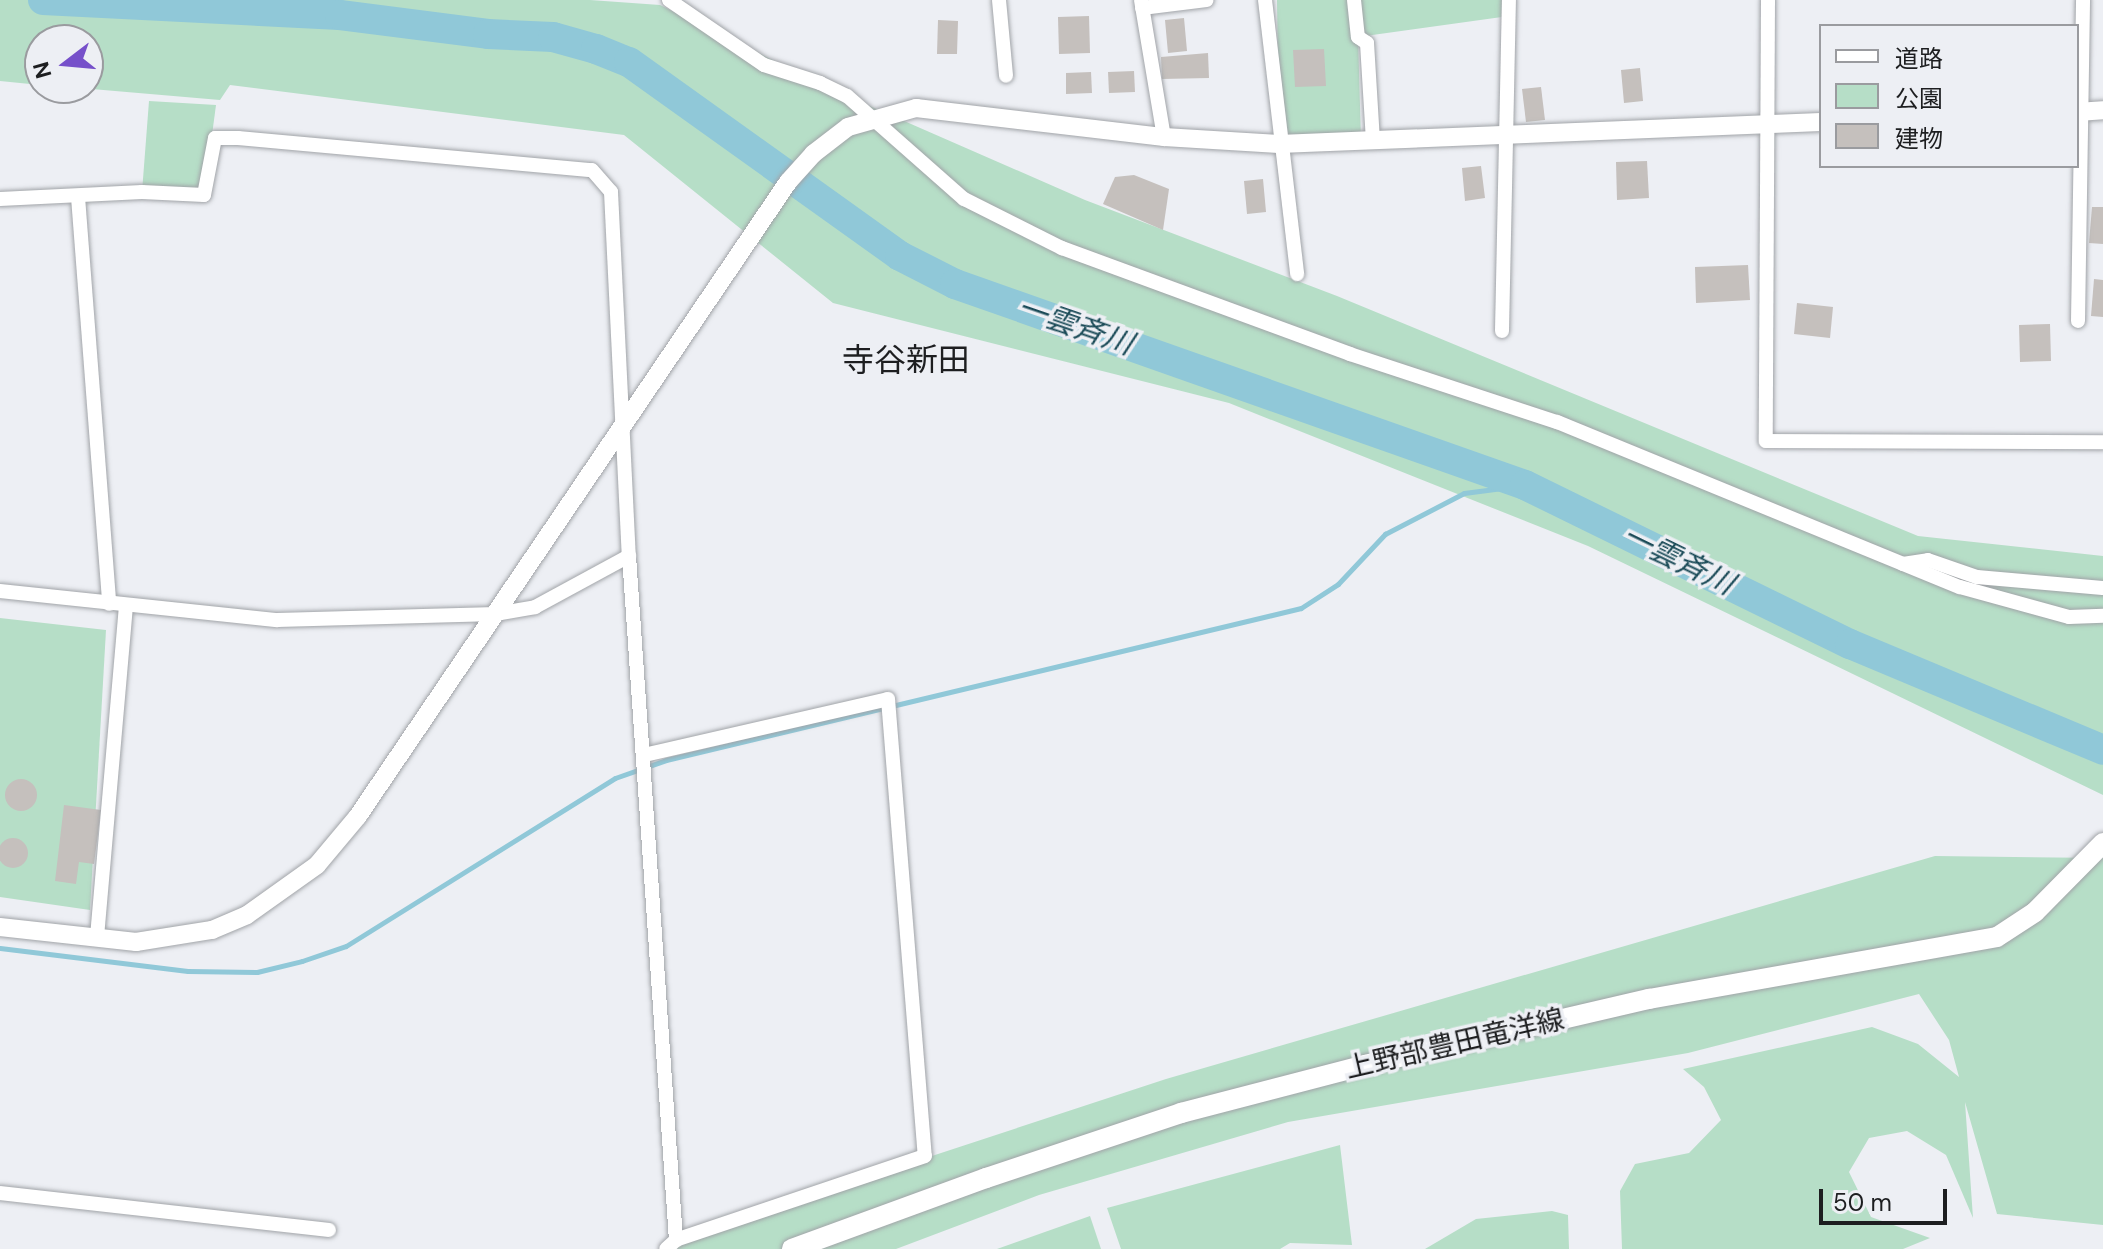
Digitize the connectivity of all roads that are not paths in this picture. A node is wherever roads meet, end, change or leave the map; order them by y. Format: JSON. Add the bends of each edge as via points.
{"nodes":[{"id":1,"x":669,"y":0,"type":"edge"},
{"id":2,"x":999,"y":0,"type":"edge"},
{"id":3,"x":1207,"y":0,"type":"edge"},
{"id":4,"x":1265,"y":0,"type":"edge"},
{"id":5,"x":1354,"y":0,"type":"edge"},
{"id":6,"x":1509,"y":0,"type":"edge"},
{"id":7,"x":1768,"y":0,"type":"edge"},
{"id":8,"x":2083,"y":0,"type":"edge"},
{"id":9,"x":1141,"y":4,"type":"edge"},
{"id":10,"x":1006,"y":76,"type":"dead end"},
{"id":11,"x":2079,"y":90,"type":"edge"},
{"id":12,"x":2103,"y":110,"type":"edge"},
{"id":13,"x":2079,"y":112,"type":"edge"},
{"id":14,"x":871,"y":118,"type":"junction"},
{"id":15,"x":1819,"y":122,"type":"edge"},
{"id":16,"x":1766,"y":124,"type":"junction"},
{"id":17,"x":1507,"y":134,"type":"junction"},
{"id":18,"x":1164,"y":137,"type":"junction"},
{"id":19,"x":1373,"y":140,"type":"junction"},
{"id":20,"x":1279,"y":144,"type":"junction"},
{"id":21,"x":2078,"y":168,"type":"edge"},
{"id":22,"x":78,"y":197,"type":"junction"},
{"id":23,"x":0,"y":199,"type":"edge"},
{"id":24,"x":1297,"y":274,"type":"dead end"},
{"id":25,"x":2078,"y":321,"type":"dead end"},
{"id":26,"x":1502,"y":331,"type":"dead end"},
{"id":27,"x":624,"y":424,"type":"junction"},
{"id":28,"x":2103,"y":442,"type":"edge"},
{"id":29,"x":629,"y":556,"type":"junction"},
{"id":30,"x":1903,"y":564,"type":"junction"},
{"id":31,"x":2103,"y":588,"type":"edge"},
{"id":32,"x":0,"y":591,"type":"edge"},
{"id":33,"x":109,"y":604,"type":"junction"},
{"id":34,"x":126,"y":606,"type":"junction"},
{"id":35,"x":496,"y":614,"type":"junction"},
{"id":36,"x":2103,"y":616,"type":"edge"},
{"id":37,"x":644,"y":755,"type":"junction"},
{"id":38,"x":2103,"y":843,"type":"edge"},
{"id":39,"x":0,"y":927,"type":"edge"},
{"id":40,"x":97,"y":937,"type":"junction"},
{"id":41,"x":0,"y":1193,"type":"edge"},
{"id":42,"x":329,"y":1230,"type":"dead end"},
{"id":43,"x":671,"y":1245,"type":"edge"},
{"id":44,"x":792,"y":1249,"type":"edge"}],
"edges":[{"from":1,"to":14,"type":"street","via":[[764,65],[847,96]]},
{"from":2,"to":10,"type":"street"},
{"from":3,"to":9,"type":"street"},
{"from":4,"to":20,"type":"street"},
{"from":5,"to":19,"type":"street","via":[[1358,37],[1367,43]]},
{"from":6,"to":17,"type":"street"},
{"from":7,"to":16,"type":"street"},
{"from":8,"to":11,"type":"street"},
{"from":9,"to":18,"type":"street"},
{"from":12,"to":13,"type":"street"},
{"from":14,"to":18,"type":"street","via":[[916,108],[940,109]]},
{"from":14,"to":27,"type":"street","via":[[836,135],[788,182]]},
{"from":14,"to":30,"type":"street","via":[[964,199],[1062,248],[1350,354],[1557,422]]},
{"from":15,"to":16,"type":"street"},
{"from":16,"to":17,"type":"street"},
{"from":16,"to":28,"type":"street","via":[[1766,441]]},
{"from":17,"to":19,"type":"street"},
{"from":17,"to":26,"type":"street"},
{"from":18,"to":20,"type":"street"},
{"from":19,"to":20,"type":"street"},
{"from":20,"to":24,"type":"street"},
{"from":21,"to":25,"type":"street"},
{"from":22,"to":23,"type":"street"},
{"from":22,"to":27,"type":"street","via":[[204,195],[215,138],[592,170],[611,192]]},
{"from":22,"to":33,"type":"street"},
{"from":27,"to":29,"type":"street"},
{"from":27,"to":35,"type":"street"},
{"from":29,"to":35,"type":"street","via":[[535,607]]},
{"from":29,"to":37,"type":"street"},
{"from":30,"to":31,"type":"street","via":[[1928,560],[1977,577]]},
{"from":30,"to":36,"type":"street","via":[[1960,587],[2069,617]]},
{"from":32,"to":33,"type":"street"},
{"from":33,"to":34,"type":"street"},
{"from":34,"to":35,"type":"street","via":[[277,620]]},
{"from":34,"to":40,"type":"street"},
{"from":35,"to":40,"type":"street","via":[[358,816],[317,865],[247,915],[212,930],[136,942]]},
{"from":37,"to":43,"type":"street"},
{"from":37,"to":43,"type":"street","via":[[888,699],[925,1156]]},
{"from":38,"to":44,"type":"main road","name":"上野部豊田竜洋線","via":[[2035,912],[1997,937],[1649,999],[1365,1065],[1181,1113]]},
{"from":39,"to":40,"type":"street"},
{"from":41,"to":42,"type":"street"}]}
